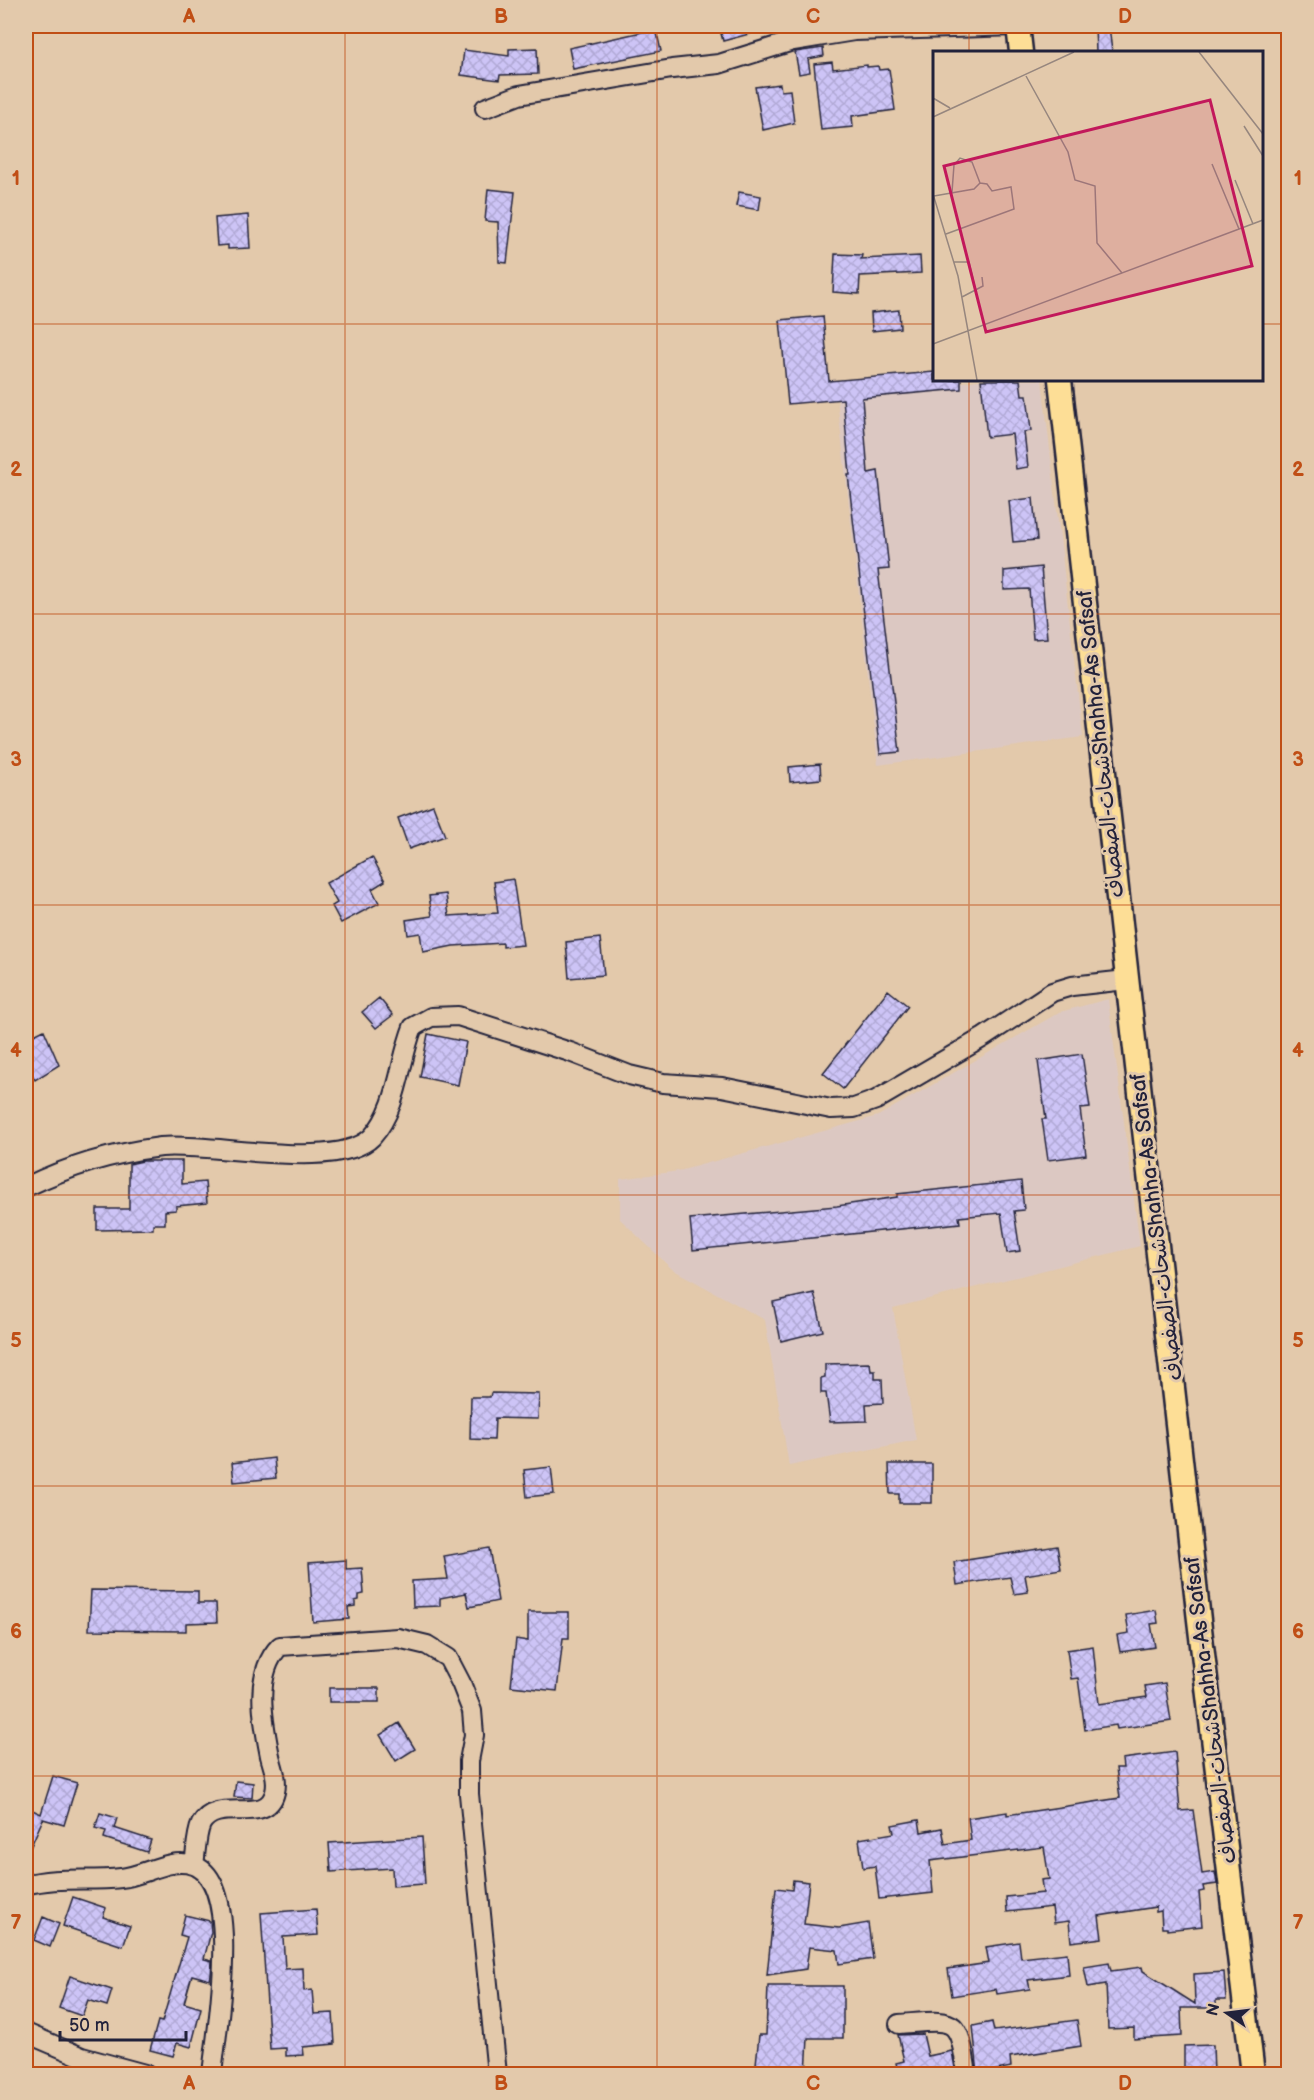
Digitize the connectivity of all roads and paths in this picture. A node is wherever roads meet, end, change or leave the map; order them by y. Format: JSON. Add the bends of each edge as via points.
{"nodes":[{"id":1,"x":1018,"y":26,"type":"edge"},
{"id":2,"x":1021,"y":51,"type":"edge"},
{"id":3,"x":485,"y":108,"type":"dead end"},
{"id":4,"x":1060,"y":381,"type":"edge"},
{"id":5,"x":1126,"y":980,"type":"junction"},
{"id":6,"x":26,"y":1187,"type":"edge"},
{"id":7,"x":194,"y":1865,"type":"junction"},
{"id":8,"x":26,"y":1885,"type":"edge"},
{"id":9,"x":899,"y":2024,"type":"dead end"},
{"id":10,"x":26,"y":2033,"type":"edge"},
{"id":11,"x":145,"y":2074,"type":"edge"},
{"id":12,"x":212,"y":2074,"type":"edge"},
{"id":13,"x":497,"y":2074,"type":"edge"},
{"id":14,"x":967,"y":2074,"type":"edge"},
{"id":15,"x":1253,"y":2074,"type":"edge"}],
"edges":[{"from":1,"to":2,"type":"main road"},
{"from":1,"to":3,"type":"street","via":[[854,31],[793,41],[719,64],[519,94]]},
{"from":4,"to":5,"type":"main road","name":"شحات-الصفصافShahha-As Safsaf"},
{"from":5,"to":6,"type":"street","via":[[1052,992],[886,1094],[854,1108],[831,1109],[722,1087],[663,1083],[458,1016],[431,1017],[413,1027],[385,1117],[370,1138],[347,1150],[276,1153],[164,1147],[89,1161]]},
{"from":5,"to":15,"type":"main road","name":"شحات-الصفصافShahha-As Safsaf"},
{"from":7,"to":8,"type":"street","via":[[180,1863],[124,1878],[45,1880]]},
{"from":7,"to":12,"type":"street","via":[[205,1872],[214,1886],[223,1924]]},
{"from":7,"to":13,"type":"street","via":[[202,1824],[210,1816],[220,1810],[257,1810],[268,1805],[275,1795],[277,1780],[264,1725],[263,1701],[265,1670],[280,1646],[398,1638],[427,1645],[448,1658],[472,1711],[469,1794]]},
{"from":9,"to":14,"type":"street","via":[[953,2025],[961,2036]]},
{"from":10,"to":11,"type":"street","via":[[82,2057]]}]}
